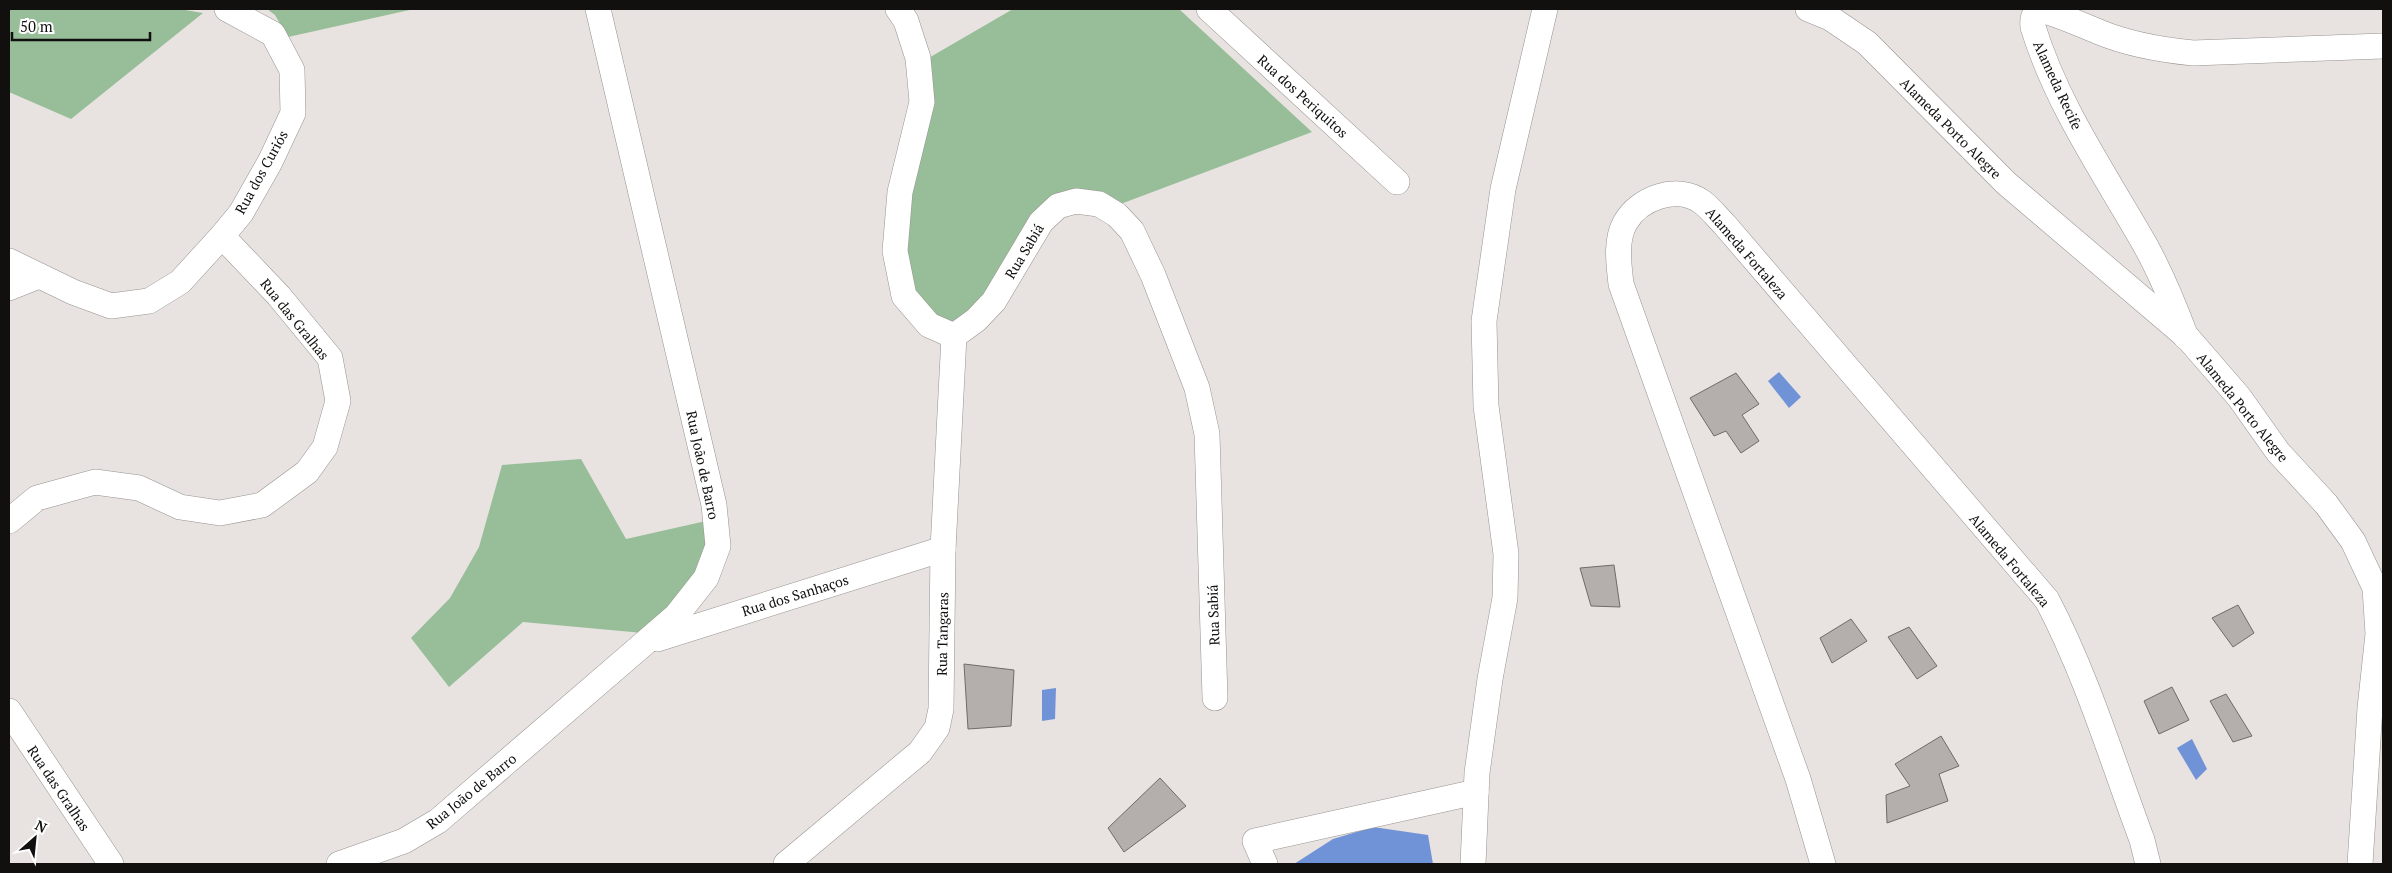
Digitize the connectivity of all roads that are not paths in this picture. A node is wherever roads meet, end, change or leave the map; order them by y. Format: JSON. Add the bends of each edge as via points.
{"nodes":[{"id":1,"x":226,"y":9,"type":"edge"},
{"id":2,"x":598,"y":9,"type":"edge"},
{"id":3,"x":898,"y":9,"type":"edge"},
{"id":4,"x":1210,"y":9,"type":"edge"},
{"id":5,"x":1545,"y":9,"type":"edge"},
{"id":6,"x":1808,"y":9,"type":"edge"},
{"id":7,"x":2383,"y":46,"type":"edge"},
{"id":8,"x":1397,"y":182,"type":"dead end"},
{"id":9,"x":222,"y":236,"type":"junction"},
{"id":10,"x":9,"y":261,"type":"edge"},
{"id":11,"x":39,"y":276,"type":"junction"},
{"id":12,"x":9,"y":288,"type":"edge"},
{"id":13,"x":954,"y":336,"type":"junction"},
{"id":14,"x":2187,"y":337,"type":"junction"},
{"id":15,"x":9,"y":521,"type":"edge"},
{"id":16,"x":943,"y":549,"type":"junction"},
{"id":17,"x":646,"y":642,"type":"junction"},
{"id":18,"x":1216,"y":698,"type":"dead end"},
{"id":19,"x":9,"y":711,"type":"edge"},
{"id":20,"x":1476,"y":792,"type":"junction"},
{"id":21,"x":111,"y":864,"type":"edge"},
{"id":22,"x":339,"y":864,"type":"edge"},
{"id":23,"x":786,"y":864,"type":"edge"},
{"id":24,"x":1265,"y":864,"type":"edge"},
{"id":25,"x":1473,"y":864,"type":"edge"},
{"id":26,"x":1823,"y":864,"type":"edge"},
{"id":27,"x":2148,"y":864,"type":"edge"},
{"id":28,"x":2360,"y":864,"type":"edge"}],
"edges":[{"from":1,"to":9,"type":"street","name":"Rua dos Curiós","via":[[273,34],[292,70],[293,113],[241,213]]},
{"from":2,"to":17,"type":"street","name":"Rua João de Barro","via":[[714,506],[718,546],[706,578],[676,616]]},
{"from":3,"to":13,"type":"street","via":[[906,21],[918,58],[922,102],[900,192],[894,251],[904,296],[929,325]]},
{"from":4,"to":8,"type":"street","name":"Rua dos Periquitos"},
{"from":5,"to":20,"type":"street","via":[[1502,188],[1484,321],[1486,406],[1506,554],[1505,598],[1490,679]]},
{"from":6,"to":14,"type":"street","name":"Alameda Porto Alegre","via":[[1830,18],[1867,43],[2006,183]]},
{"from":7,"to":14,"type":"street","name":"Alameda Recife","via":[[2193,53],[2169,51],[2100,33],[2055,14],[2041,10],[2036,13],[2032,19],[2033,27],[2057,90],[2104,178],[2144,243],[2167,287]]},
{"from":9,"to":11,"type":"street","name":"Rua dos Curiós","via":[[180,282],[149,301],[111,306]]},
{"from":9,"to":15,"type":"street","name":"Rua das Gralhas","via":[[279,296],[330,358],[338,401],[325,447],[307,472],[262,505],[220,513],[180,508],[139,488],[95,482],[37,498]]},
{"from":10,"to":11,"type":"street","name":"Rua dos Curiós"},
{"from":11,"to":12,"type":"street"},
{"from":13,"to":16,"type":"street","name":"Rua Tangaras"},
{"from":13,"to":18,"type":"street","name":"Rua Sabiá","via":[[994,301],[1041,222],[1058,206],[1076,201],[1098,204],[1117,215],[1132,231],[1153,275],[1197,388],[1207,434]]},
{"from":14,"to":28,"type":"street","name":"Alameda Porto Alegre","via":[[2239,397],[2278,452],[2326,504],[2353,542],[2375,588],[2378,634]]},
{"from":16,"to":17,"type":"street","name":"Rua dos Sanhaços"},
{"from":16,"to":23,"type":"street","name":"Rua Tangaras","via":[[942,687],[937,728],[920,752]]},
{"from":17,"to":22,"type":"street","name":"Rua João de Barro","via":[[438,821],[404,841]]},
{"from":19,"to":21,"type":"street","name":"Rua das Gralhas"},
{"from":20,"to":24,"type":"street","via":[[1255,841]]},
{"from":20,"to":25,"type":"street"},
{"from":26,"to":27,"type":"street","name":"Alameda Fortaleza","via":[[1798,780],[1621,284],[1618,261],[1625,224],[1635,210],[1667,194],[1688,196],[1702,202],[1724,224],[2047,600],[2080,674]]}]}
